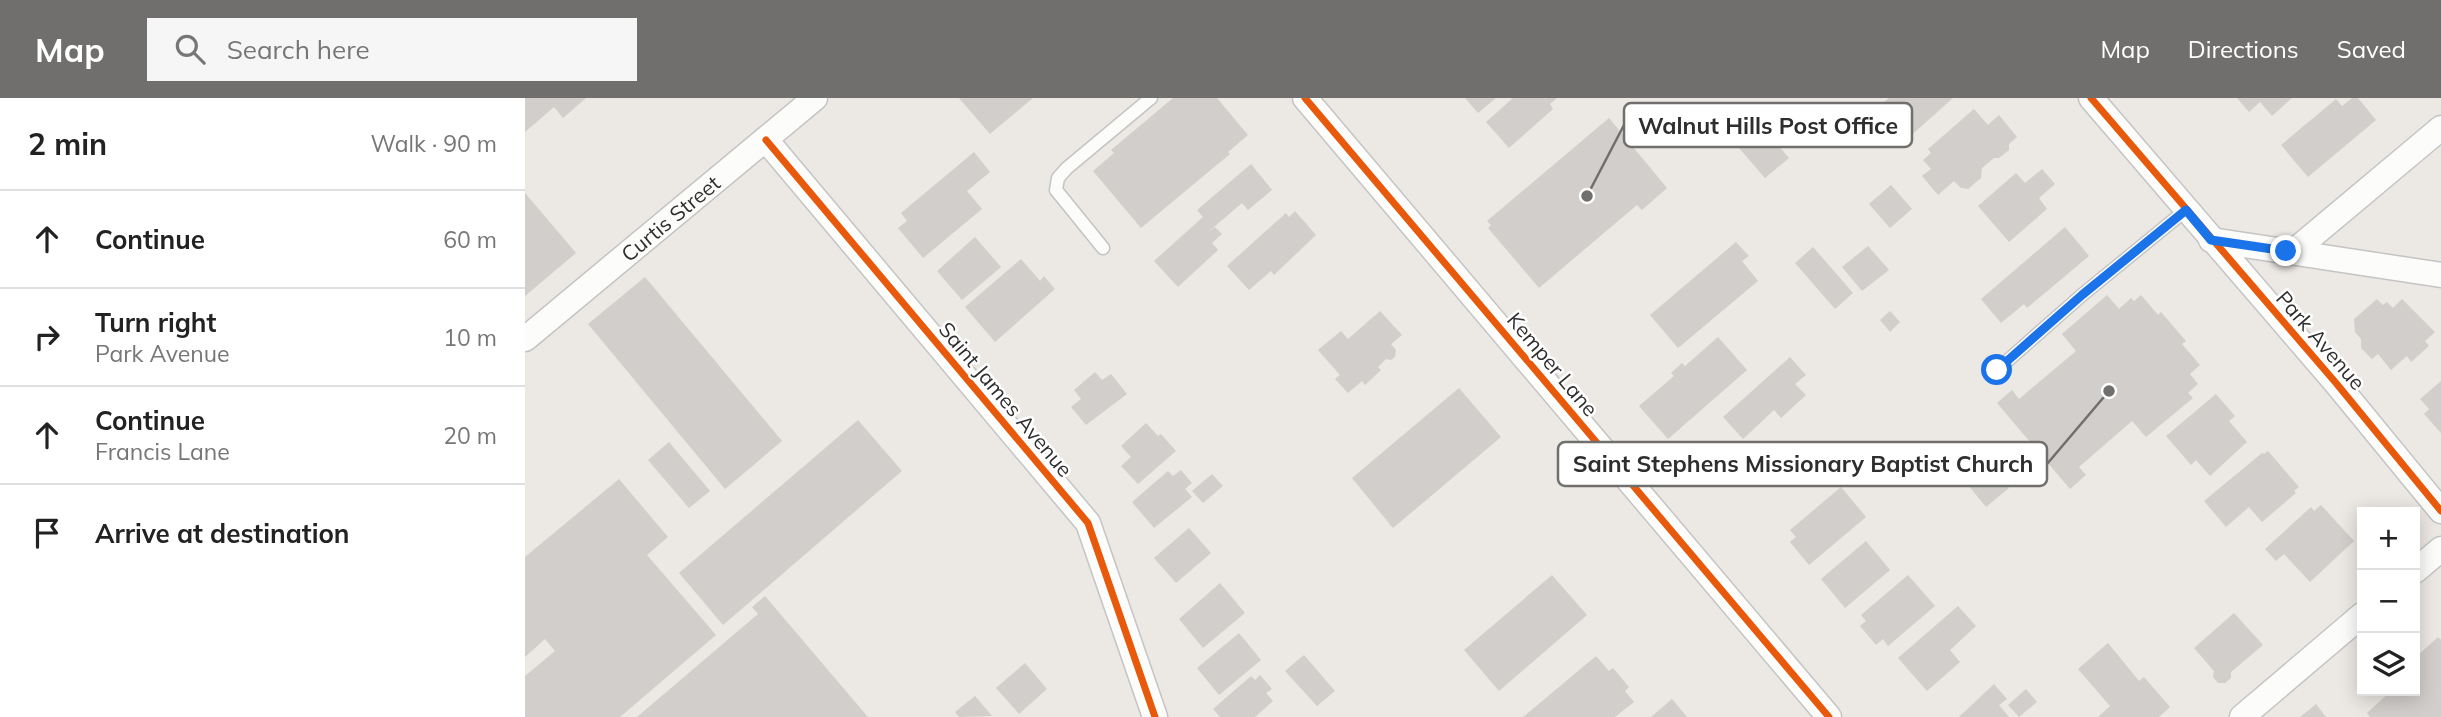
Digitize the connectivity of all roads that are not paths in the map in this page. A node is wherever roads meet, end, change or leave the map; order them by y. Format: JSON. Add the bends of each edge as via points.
{"nodes":[{"id":1,"x":815,"y":98,"type":"edge"},
{"id":2,"x":1151,"y":98,"type":"edge"},
{"id":3,"x":1305,"y":98,"type":"edge"},
{"id":4,"x":2091,"y":98,"type":"edge"},
{"id":5,"x":2441,"y":128,"type":"edge"},
{"id":6,"x":766,"y":140,"type":"junction"},
{"id":7,"x":2186,"y":210,"type":"junction"},
{"id":8,"x":2211,"y":240,"type":"junction"},
{"id":9,"x":1103,"y":248,"type":"dead end"},
{"id":10,"x":2293,"y":252,"type":"junction"},
{"id":11,"x":2441,"y":275,"type":"edge"},
{"id":12,"x":525,"y":338,"type":"edge"},
{"id":13,"x":1997,"y":370,"type":"dead end"},
{"id":14,"x":2441,"y":511,"type":"edge"},
{"id":15,"x":2441,"y":549,"type":"edge"},
{"id":16,"x":2416,"y":570,"type":"edge"},
{"id":17,"x":2357,"y":619,"type":"edge"},
{"id":18,"x":1155,"y":717,"type":"edge"},
{"id":19,"x":1829,"y":717,"type":"edge"},
{"id":20,"x":2242,"y":717,"type":"edge"}],
"edges":[{"from":1,"to":6,"type":"street","name":"Curtis Street"},
{"from":2,"to":9,"type":"lane","via":[[1058,178],[1056,191]]},
{"from":3,"to":19,"type":"street","name":"Kemper Lane"},
{"from":4,"to":7,"type":"street","name":"Park Avenue"},
{"from":5,"to":10,"type":"street"},
{"from":6,"to":12,"type":"street","name":"Curtis Street"},
{"from":6,"to":18,"type":"street","name":"Saint James Avenue","via":[[1088,523]]},
{"from":7,"to":8,"type":"street","name":"Park Avenue"},
{"from":7,"to":13,"type":"lane"},
{"from":8,"to":10,"type":"street"},
{"from":8,"to":14,"type":"street","name":"Park Avenue"},
{"from":10,"to":11,"type":"street"},
{"from":15,"to":16,"type":"street"},
{"from":17,"to":20,"type":"street"}]}
